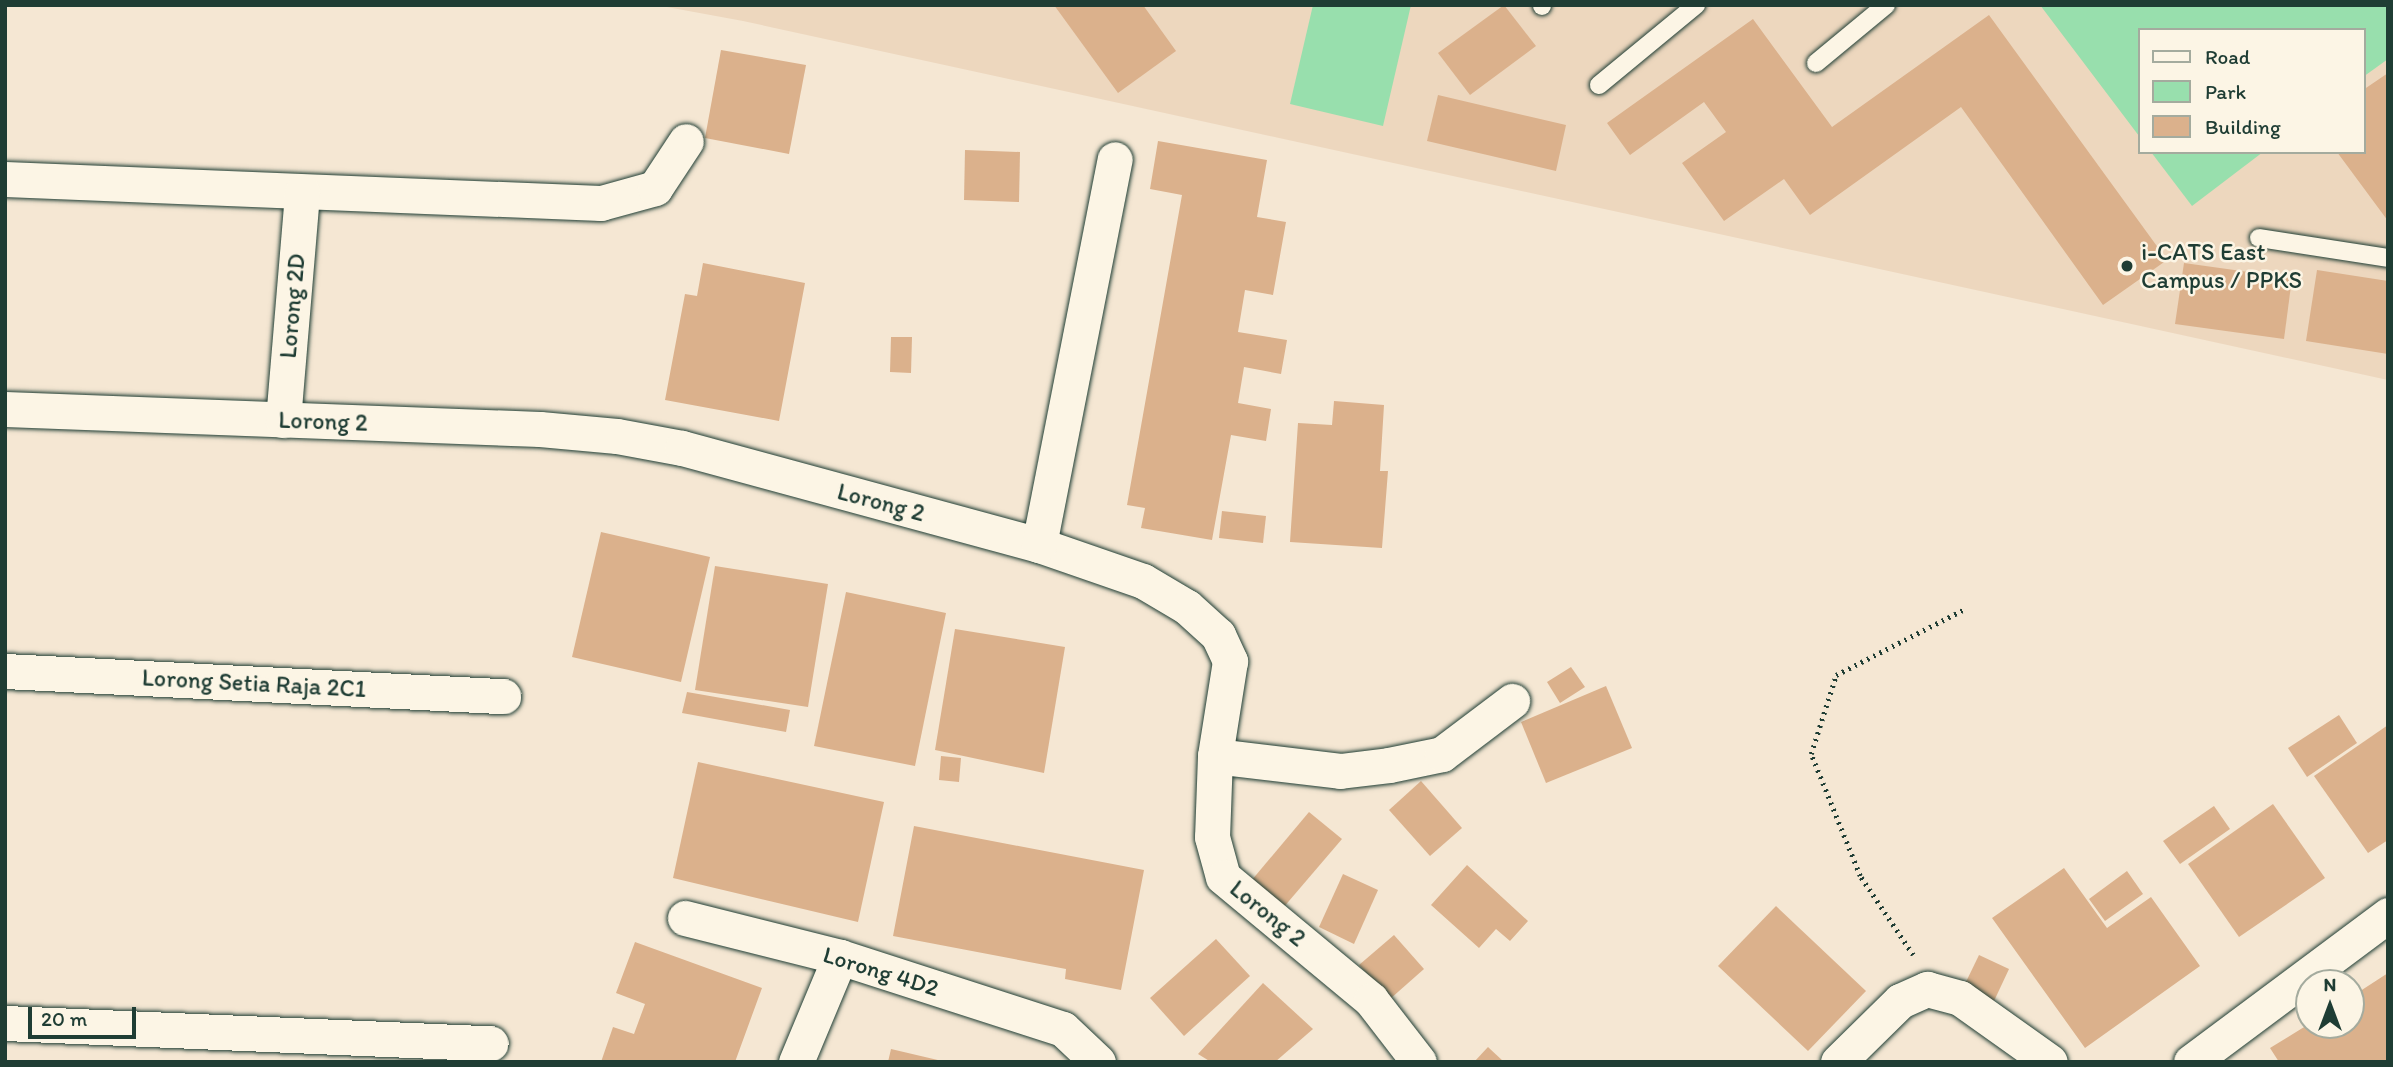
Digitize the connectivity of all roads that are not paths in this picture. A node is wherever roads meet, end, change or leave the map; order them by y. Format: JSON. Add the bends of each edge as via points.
{"nodes":[{"id":1,"x":1696,"y":5,"type":"edge"},
{"id":2,"x":1886,"y":5,"type":"edge"},
{"id":3,"x":1816,"y":63,"type":"dead end"},
{"id":4,"x":1599,"y":85,"type":"dead end"},
{"id":5,"x":686,"y":141,"type":"dead end"},
{"id":6,"x":1115,"y":159,"type":"dead end"},
{"id":7,"x":5,"y":180,"type":"edge"},
{"id":8,"x":302,"y":192,"type":"junction"},
{"id":9,"x":2259,"y":238,"type":"dead end"},
{"id":10,"x":2388,"y":258,"type":"edge"},
{"id":11,"x":5,"y":409,"type":"edge"},
{"id":12,"x":283,"y":420,"type":"junction"},
{"id":13,"x":1039,"y":545,"type":"junction"},
{"id":14,"x":5,"y":671,"type":"edge"},
{"id":15,"x":503,"y":696,"type":"dead end"},
{"id":16,"x":1512,"y":701,"type":"dead end"},
{"id":17,"x":1215,"y":756,"type":"junction"},
{"id":18,"x":2388,"y":915,"type":"edge"},
{"id":19,"x":685,"y":918,"type":"dead end"},
{"id":20,"x":840,"y":957,"type":"junction"},
{"id":21,"x":5,"y":1023,"type":"edge"},
{"id":22,"x":491,"y":1043,"type":"dead end"},
{"id":23,"x":796,"y":1062,"type":"edge"},
{"id":24,"x":1098,"y":1062,"type":"edge"},
{"id":25,"x":1419,"y":1062,"type":"edge"},
{"id":26,"x":1838,"y":1062,"type":"edge"},
{"id":27,"x":2050,"y":1062,"type":"edge"},
{"id":28,"x":2191,"y":1062,"type":"edge"}],
"edges":[{"from":1,"to":4,"type":"lane"},
{"from":2,"to":3,"type":"lane"},
{"from":5,"to":8,"type":"street","via":[[655,188],[601,203]]},
{"from":6,"to":13,"type":"street"},
{"from":7,"to":8,"type":"street"},
{"from":8,"to":12,"type":"street","name":"Lorong 2D"},
{"from":9,"to":10,"type":"lane"},
{"from":11,"to":12,"type":"street","name":"Lorong 2"},
{"from":12,"to":13,"type":"street","name":"Lorong 2","via":[[617,436],[682,448]]},
{"from":13,"to":17,"type":"street","name":"Lorong 2","via":[[1143,581],[1187,607],[1218,635],[1230,661]]},
{"from":14,"to":15,"type":"street","name":"Lorong Setia Raja 2C1"},
{"from":16,"to":17,"type":"street","via":[[1442,754],[1389,765],[1340,771]]},
{"from":17,"to":25,"type":"street","name":"Lorong 2","via":[[1212,837],[1223,877],[1371,1000]]},
{"from":18,"to":28,"type":"street"},
{"from":19,"to":20,"type":"street","name":"Lorong 4D2"},
{"from":20,"to":23,"type":"street"},
{"from":20,"to":24,"type":"street","name":"Lorong 4D2","via":[[1063,1029]]},
{"from":21,"to":22,"type":"street"},
{"from":26,"to":27,"type":"street","via":[[1900,1001],[1927,989],[1960,998]]}]}
